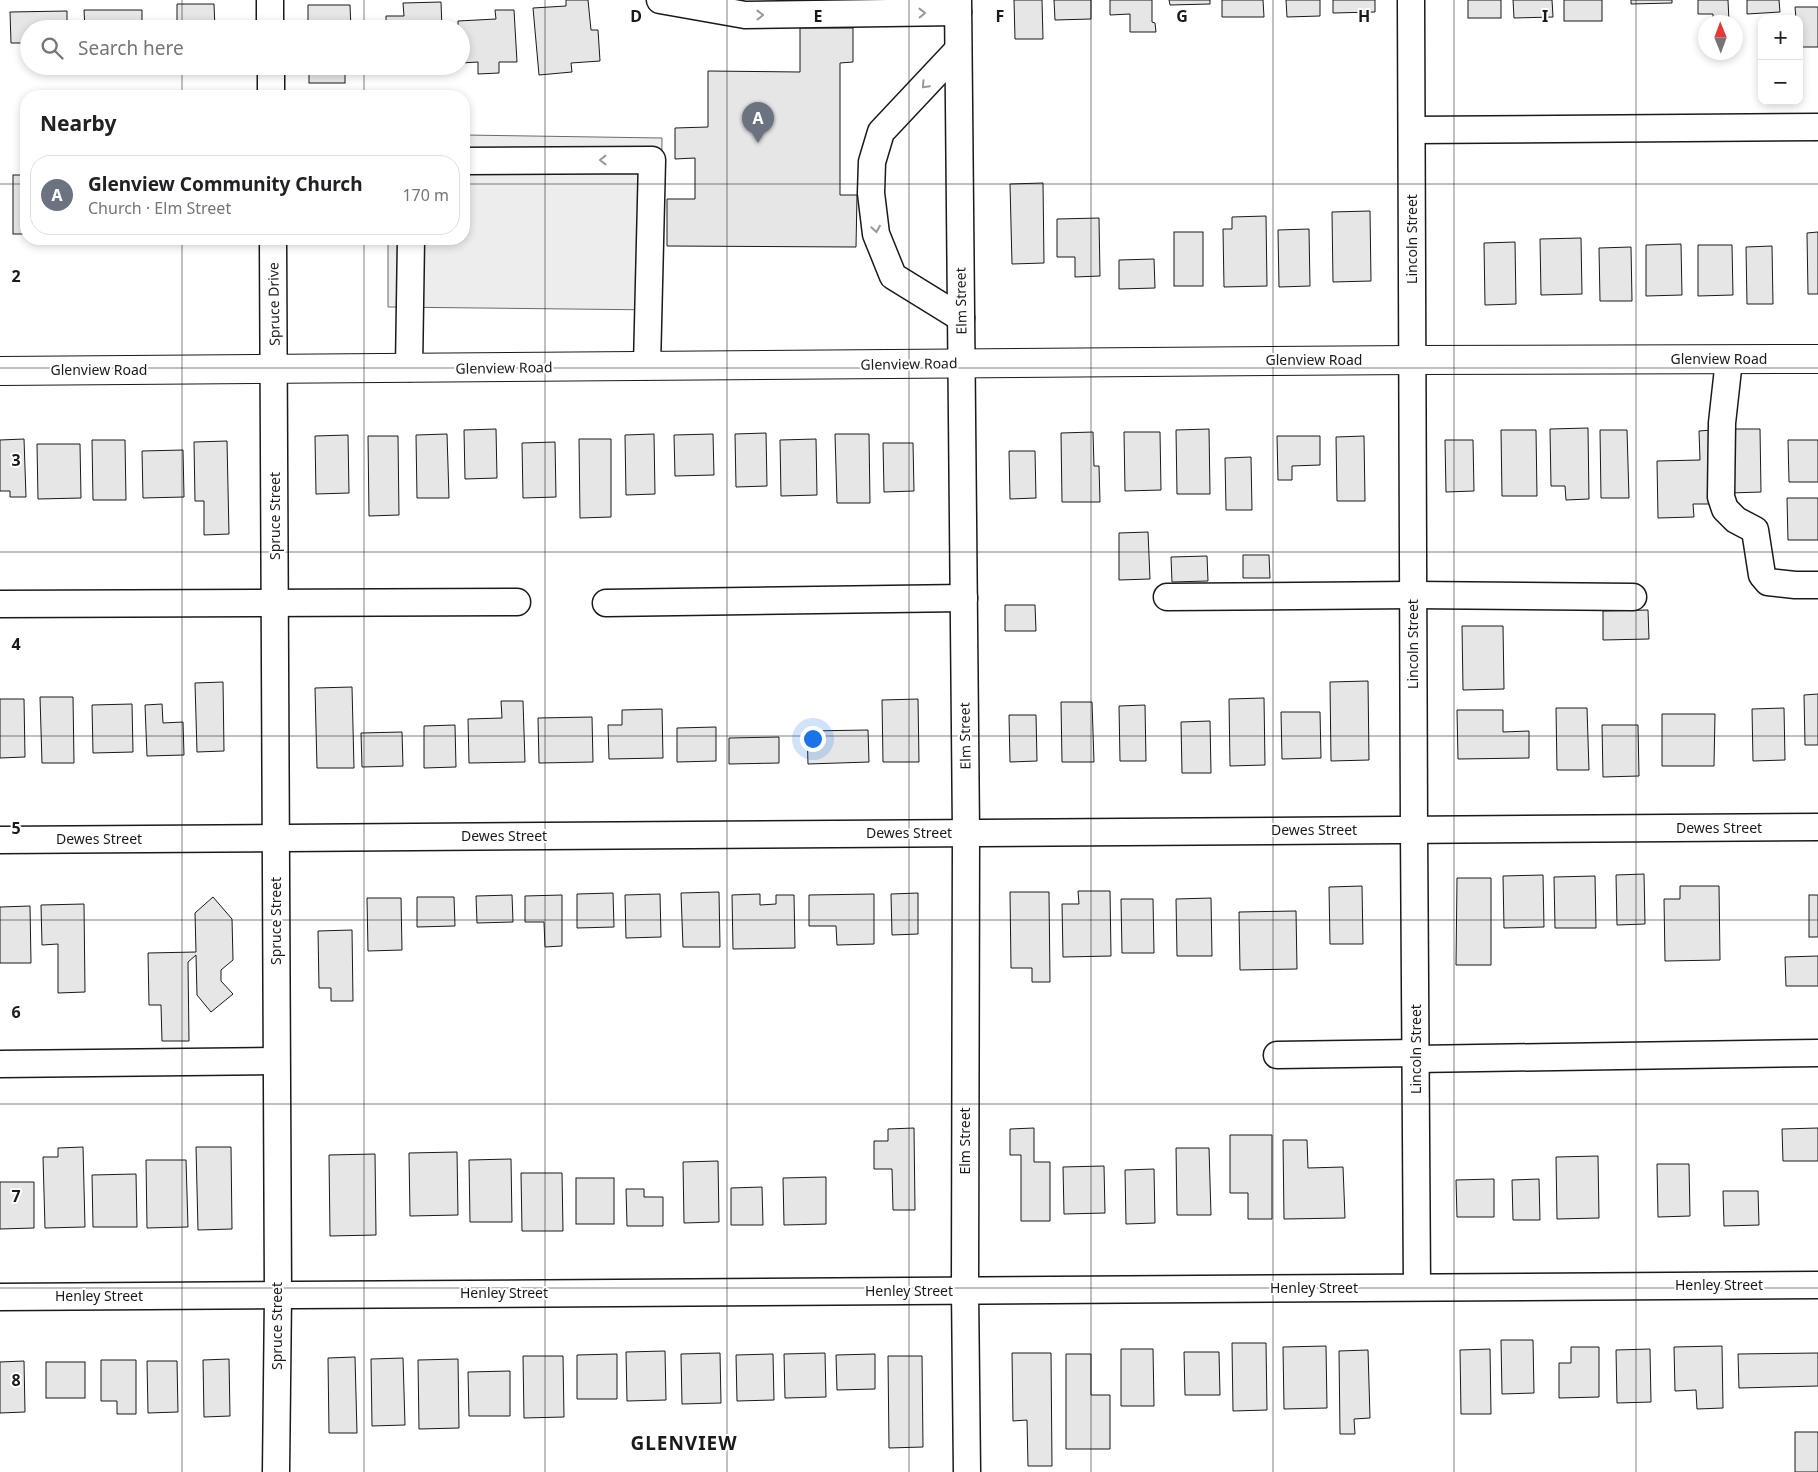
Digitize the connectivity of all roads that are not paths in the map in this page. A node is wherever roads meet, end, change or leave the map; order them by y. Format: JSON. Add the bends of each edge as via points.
{"nodes":[{"id":1,"x":270,"y":0,"type":"edge"},
{"id":2,"x":660,"y":0,"type":"edge"},
{"id":3,"x":1411,"y":0,"type":"edge"},
{"id":4,"x":725,"y":6,"type":"edge"},
{"id":5,"x":958,"y":6,"type":"edge"},
{"id":6,"x":270,"y":20,"type":"edge"},
{"id":7,"x":958,"y":50,"type":"junction"},
{"id":8,"x":271,"y":75,"type":"edge"},
{"id":9,"x":271,"y":90,"type":"edge"},
{"id":10,"x":1818,"y":127,"type":"edge"},
{"id":11,"x":1412,"y":130,"type":"junction"},
{"id":12,"x":470,"y":161,"type":"edge"},
{"id":13,"x":273,"y":245,"type":"edge"},
{"id":14,"x":411,"y":245,"type":"edge"},
{"id":15,"x":961,"y":318,"type":"junction"},
{"id":16,"x":1818,"y":359,"type":"edge"},
{"id":17,"x":1413,"y":360,"type":"junction"},
{"id":18,"x":1729,"y":360,"type":"junction"},
{"id":19,"x":961,"y":363,"type":"junction"},
{"id":20,"x":647,"y":366,"type":"junction"},
{"id":21,"x":409,"y":368,"type":"junction"},
{"id":22,"x":275,"y":370,"type":"junction"},
{"id":23,"x":0,"y":371,"type":"edge"},
{"id":24,"x":1818,"y":584,"type":"edge"},
{"id":25,"x":1413,"y":595,"type":"junction"},
{"id":26,"x":1633,"y":596,"type":"dead end"},
{"id":27,"x":1167,"y":597,"type":"dead end"},
{"id":28,"x":964,"y":598,"type":"junction"},
{"id":29,"x":275,"y":602,"type":"junction"},
{"id":30,"x":518,"y":602,"type":"dead end"},
{"id":31,"x":606,"y":603,"type":"dead end"},
{"id":32,"x":0,"y":604,"type":"edge"},
{"id":33,"x":1818,"y":827,"type":"edge"},
{"id":34,"x":1414,"y":830,"type":"junction"},
{"id":35,"x":966,"y":833,"type":"junction"},
{"id":36,"x":275,"y":838,"type":"junction"},
{"id":37,"x":0,"y":840,"type":"edge"},
{"id":38,"x":1818,"y":1053,"type":"edge"},
{"id":39,"x":1277,"y":1055,"type":"dead end"},
{"id":40,"x":1416,"y":1056,"type":"junction"},
{"id":41,"x":276,"y":1061,"type":"junction"},
{"id":42,"x":0,"y":1064,"type":"edge"},
{"id":43,"x":1818,"y":1284,"type":"edge"},
{"id":44,"x":1417,"y":1287,"type":"junction"},
{"id":45,"x":965,"y":1290,"type":"junction"},
{"id":46,"x":278,"y":1295,"type":"junction"},
{"id":47,"x":0,"y":1297,"type":"edge"},
{"id":48,"x":276,"y":1472,"type":"edge"},
{"id":49,"x":967,"y":1472,"type":"edge"}],
"edges":[{"from":1,"to":6,"type":"street"},
{"from":2,"to":4,"type":"street"},
{"from":3,"to":11,"type":"street","name":"Lincoln Street"},
{"from":4,"to":5,"type":"street","one_way":true,"via":[[745,15]]},
{"from":5,"to":7,"type":"street","name":"Elm Street"},
{"from":7,"to":15,"type":"street","name":"Elm Street"},
{"from":7,"to":15,"type":"street","one_way":true,"via":[[881,132],[872,162],[871,192],[876,234],[893,276]]},
{"from":8,"to":9,"type":"street"},
{"from":10,"to":11,"type":"street"},
{"from":11,"to":17,"type":"street","name":"Lincoln Street"},
{"from":20,"to":12,"type":"street","one_way":true,"via":[[652,160]]},
{"from":13,"to":22,"type":"street","name":"Spruce Drive"},
{"from":14,"to":21,"type":"street"},
{"from":15,"to":19,"type":"street","name":"Elm Street"},
{"from":16,"to":18,"type":"main road","name":"Glenview Road"},
{"from":17,"to":18,"type":"main road","name":"Glenview Road"},
{"from":17,"to":19,"type":"main road","name":"Glenview Road"},
{"from":17,"to":25,"type":"street","name":"Lincoln Street"},
{"from":18,"to":24,"type":"street","via":[[1722,432],[1721,497],[1725,509],[1736,520],[1756,530],[1762,575],[1768,582]]},
{"from":19,"to":20,"type":"main road","name":"Glenview Road"},
{"from":19,"to":28,"type":"street","name":"Elm Street"},
{"from":20,"to":21,"type":"main road","name":"Glenview Road"},
{"from":21,"to":22,"type":"main road","name":"Glenview Road"},
{"from":22,"to":23,"type":"main road","name":"Glenview Road"},
{"from":22,"to":29,"type":"street","name":"Spruce Street"},
{"from":25,"to":26,"type":"street"},
{"from":25,"to":27,"type":"street"},
{"from":25,"to":34,"type":"street","name":"Lincoln Street"},
{"from":28,"to":31,"type":"street"},
{"from":28,"to":35,"type":"street","name":"Elm Street"},
{"from":29,"to":30,"type":"street"},
{"from":29,"to":32,"type":"street"},
{"from":29,"to":36,"type":"street","name":"Spruce Street"},
{"from":33,"to":34,"type":"street","name":"Dewes Street"},
{"from":34,"to":35,"type":"street","name":"Dewes Street"},
{"from":34,"to":40,"type":"street","name":"Lincoln Street"},
{"from":35,"to":36,"type":"street","name":"Dewes Street"},
{"from":35,"to":45,"type":"street","name":"Elm Street"},
{"from":36,"to":37,"type":"street","name":"Dewes Street"},
{"from":36,"to":41,"type":"street","name":"Spruce Street"},
{"from":38,"to":40,"type":"street"},
{"from":39,"to":40,"type":"street"},
{"from":40,"to":44,"type":"street","name":"Lincoln Street"},
{"from":41,"to":42,"type":"street"},
{"from":41,"to":46,"type":"street","name":"Spruce Street"},
{"from":43,"to":44,"type":"street","name":"Henley Street"},
{"from":44,"to":45,"type":"street","name":"Henley Street"},
{"from":45,"to":46,"type":"street","name":"Henley Street"},
{"from":45,"to":49,"type":"street","name":"Elm Street"},
{"from":46,"to":47,"type":"street","name":"Henley Street"},
{"from":46,"to":48,"type":"street","name":"Spruce Street"}]}
